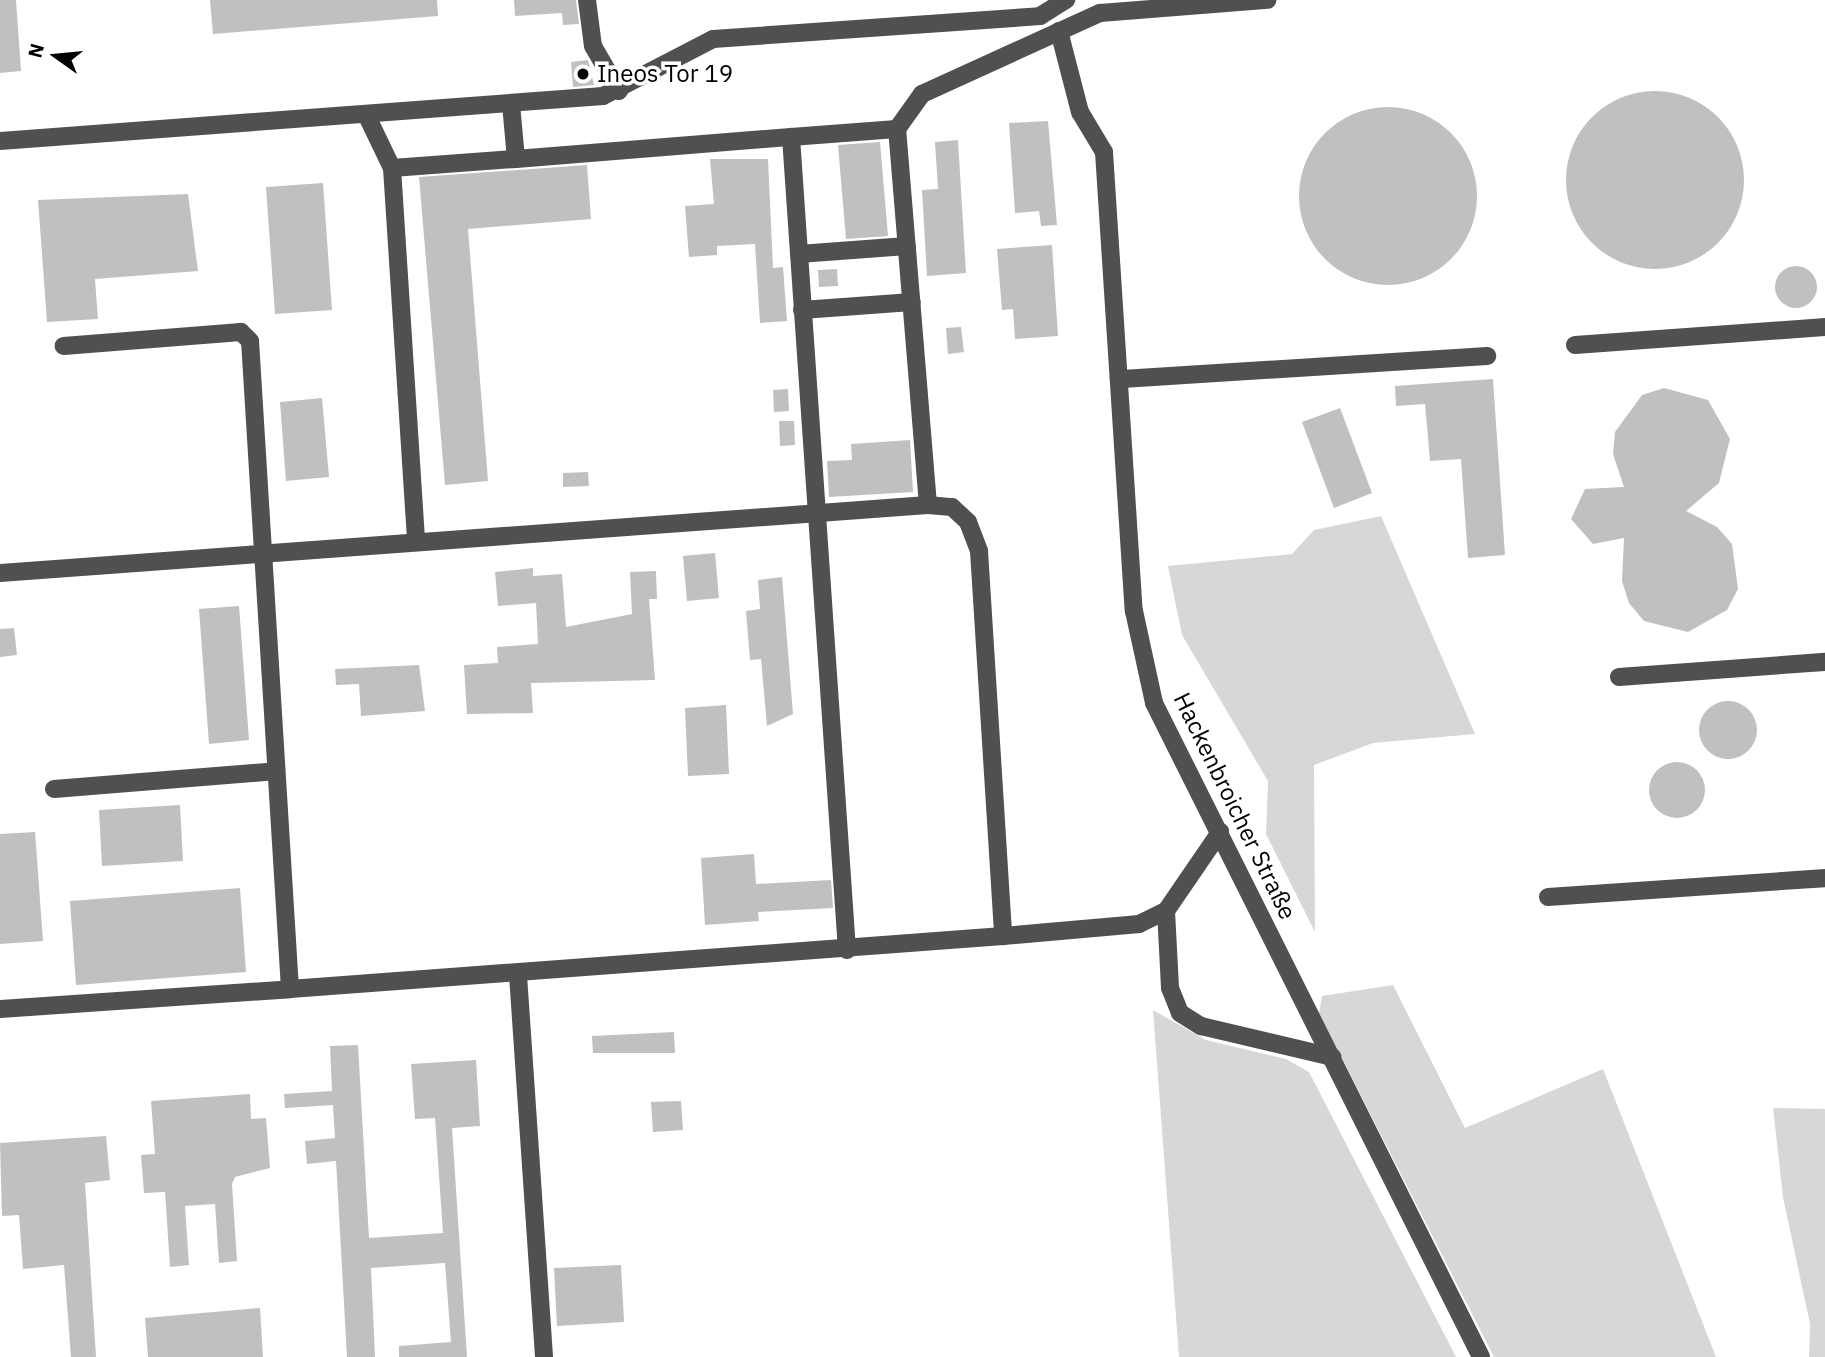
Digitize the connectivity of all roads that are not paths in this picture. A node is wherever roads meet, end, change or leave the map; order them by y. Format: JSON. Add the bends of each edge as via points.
{"nodes":[{"id":1,"x":587,"y":0,"type":"edge"},
{"id":2,"x":1066,"y":0,"type":"edge"},
{"id":3,"x":1267,"y":0,"type":"edge"},
{"id":4,"x":1059,"y":32,"type":"junction"},
{"id":5,"x":619,"y":91,"type":"junction"},
{"id":6,"x":511,"y":104,"type":"junction"},
{"id":7,"x":366,"y":114,"type":"junction"},
{"id":8,"x":897,"y":129,"type":"junction"},
{"id":9,"x":790,"y":137,"type":"junction"},
{"id":10,"x":0,"y":141,"type":"edge"},
{"id":11,"x":516,"y":159,"type":"junction"},
{"id":12,"x":392,"y":168,"type":"junction"},
{"id":13,"x":907,"y":246,"type":"junction"},
{"id":14,"x":799,"y":254,"type":"junction"},
{"id":15,"x":912,"y":302,"type":"junction"},
{"id":16,"x":802,"y":310,"type":"junction"},
{"id":17,"x":1825,"y":327,"type":"edge"},
{"id":18,"x":1575,"y":345,"type":"dead end"},
{"id":19,"x":64,"y":346,"type":"dead end"},
{"id":20,"x":1488,"y":356,"type":"dead end"},
{"id":21,"x":1122,"y":379,"type":"junction"},
{"id":22,"x":928,"y":505,"type":"junction"},
{"id":23,"x":816,"y":513,"type":"junction"},
{"id":24,"x":416,"y":542,"type":"junction"},
{"id":25,"x":264,"y":554,"type":"junction"},
{"id":26,"x":0,"y":573,"type":"edge"},
{"id":27,"x":1825,"y":662,"type":"edge"},
{"id":28,"x":1619,"y":677,"type":"dead end"},
{"id":29,"x":276,"y":771,"type":"junction"},
{"id":30,"x":54,"y":789,"type":"dead end"},
{"id":31,"x":1220,"y":832,"type":"junction"},
{"id":32,"x":1825,"y":878,"type":"edge"},
{"id":33,"x":1548,"y":898,"type":"dead end"},
{"id":34,"x":1166,"y":911,"type":"junction"},
{"id":35,"x":1003,"y":936,"type":"junction"},
{"id":36,"x":848,"y":950,"type":"junction"},
{"id":37,"x":517,"y":975,"type":"junction"},
{"id":38,"x":290,"y":989,"type":"junction"},
{"id":39,"x":0,"y":1009,"type":"edge"},
{"id":40,"x":1332,"y":1058,"type":"junction"},
{"id":41,"x":544,"y":1357,"type":"edge"},
{"id":42,"x":1481,"y":1357,"type":"edge"}],
"edges":[{"from":1,"to":5,"type":"lane","via":[[597,57]]},
{"from":2,"to":5,"type":"lane","via":[[1040,16],[713,39]]},
{"from":3,"to":4,"type":"lane","via":[[1100,13]]},
{"from":4,"to":8,"type":"lane","via":[[922,94]]},
{"from":4,"to":21,"type":"lane","name":"Hackenbroicher Straße","via":[[1080,112],[1104,152]]},
{"from":5,"to":6,"type":"lane"},
{"from":6,"to":7,"type":"lane"},
{"from":6,"to":11,"type":"lane"},
{"from":7,"to":10,"type":"lane"},
{"from":7,"to":12,"type":"lane"},
{"from":8,"to":9,"type":"lane"},
{"from":8,"to":13,"type":"lane"},
{"from":9,"to":11,"type":"lane"},
{"from":9,"to":14,"type":"lane"},
{"from":11,"to":12,"type":"lane"},
{"from":12,"to":24,"type":"lane"},
{"from":13,"to":14,"type":"lane"},
{"from":13,"to":15,"type":"lane"},
{"from":14,"to":16,"type":"lane"},
{"from":15,"to":16,"type":"lane"},
{"from":15,"to":22,"type":"lane"},
{"from":16,"to":23,"type":"lane"},
{"from":17,"to":18,"type":"lane"},
{"from":19,"to":25,"type":"lane","via":[[240,332],[250,341]]},
{"from":20,"to":21,"type":"lane"},
{"from":21,"to":31,"type":"lane","name":"Hackenbroicher Straße","via":[[1142,664],[1171,740]]},
{"from":22,"to":23,"type":"lane"},
{"from":22,"to":35,"type":"lane","via":[[960,514],[979,551]]},
{"from":23,"to":24,"type":"lane"},
{"from":23,"to":36,"type":"lane"},
{"from":24,"to":25,"type":"lane"},
{"from":25,"to":26,"type":"lane"},
{"from":25,"to":29,"type":"lane"},
{"from":27,"to":28,"type":"lane"},
{"from":29,"to":30,"type":"lane"},
{"from":29,"to":38,"type":"lane"},
{"from":31,"to":34,"type":"lane"},
{"from":31,"to":40,"type":"lane","name":"Hackenbroicher Straße"},
{"from":32,"to":33,"type":"lane"},
{"from":34,"to":35,"type":"lane","via":[[1139,924]]},
{"from":34,"to":40,"type":"lane","via":[[1170,988],[1180,1013],[1201,1026]]},
{"from":35,"to":36,"type":"lane"},
{"from":36,"to":37,"type":"lane"},
{"from":37,"to":38,"type":"lane"},
{"from":37,"to":41,"type":"lane"},
{"from":38,"to":39,"type":"lane"},
{"from":40,"to":42,"type":"lane","name":"Hackenbroicher Straße"}]}
